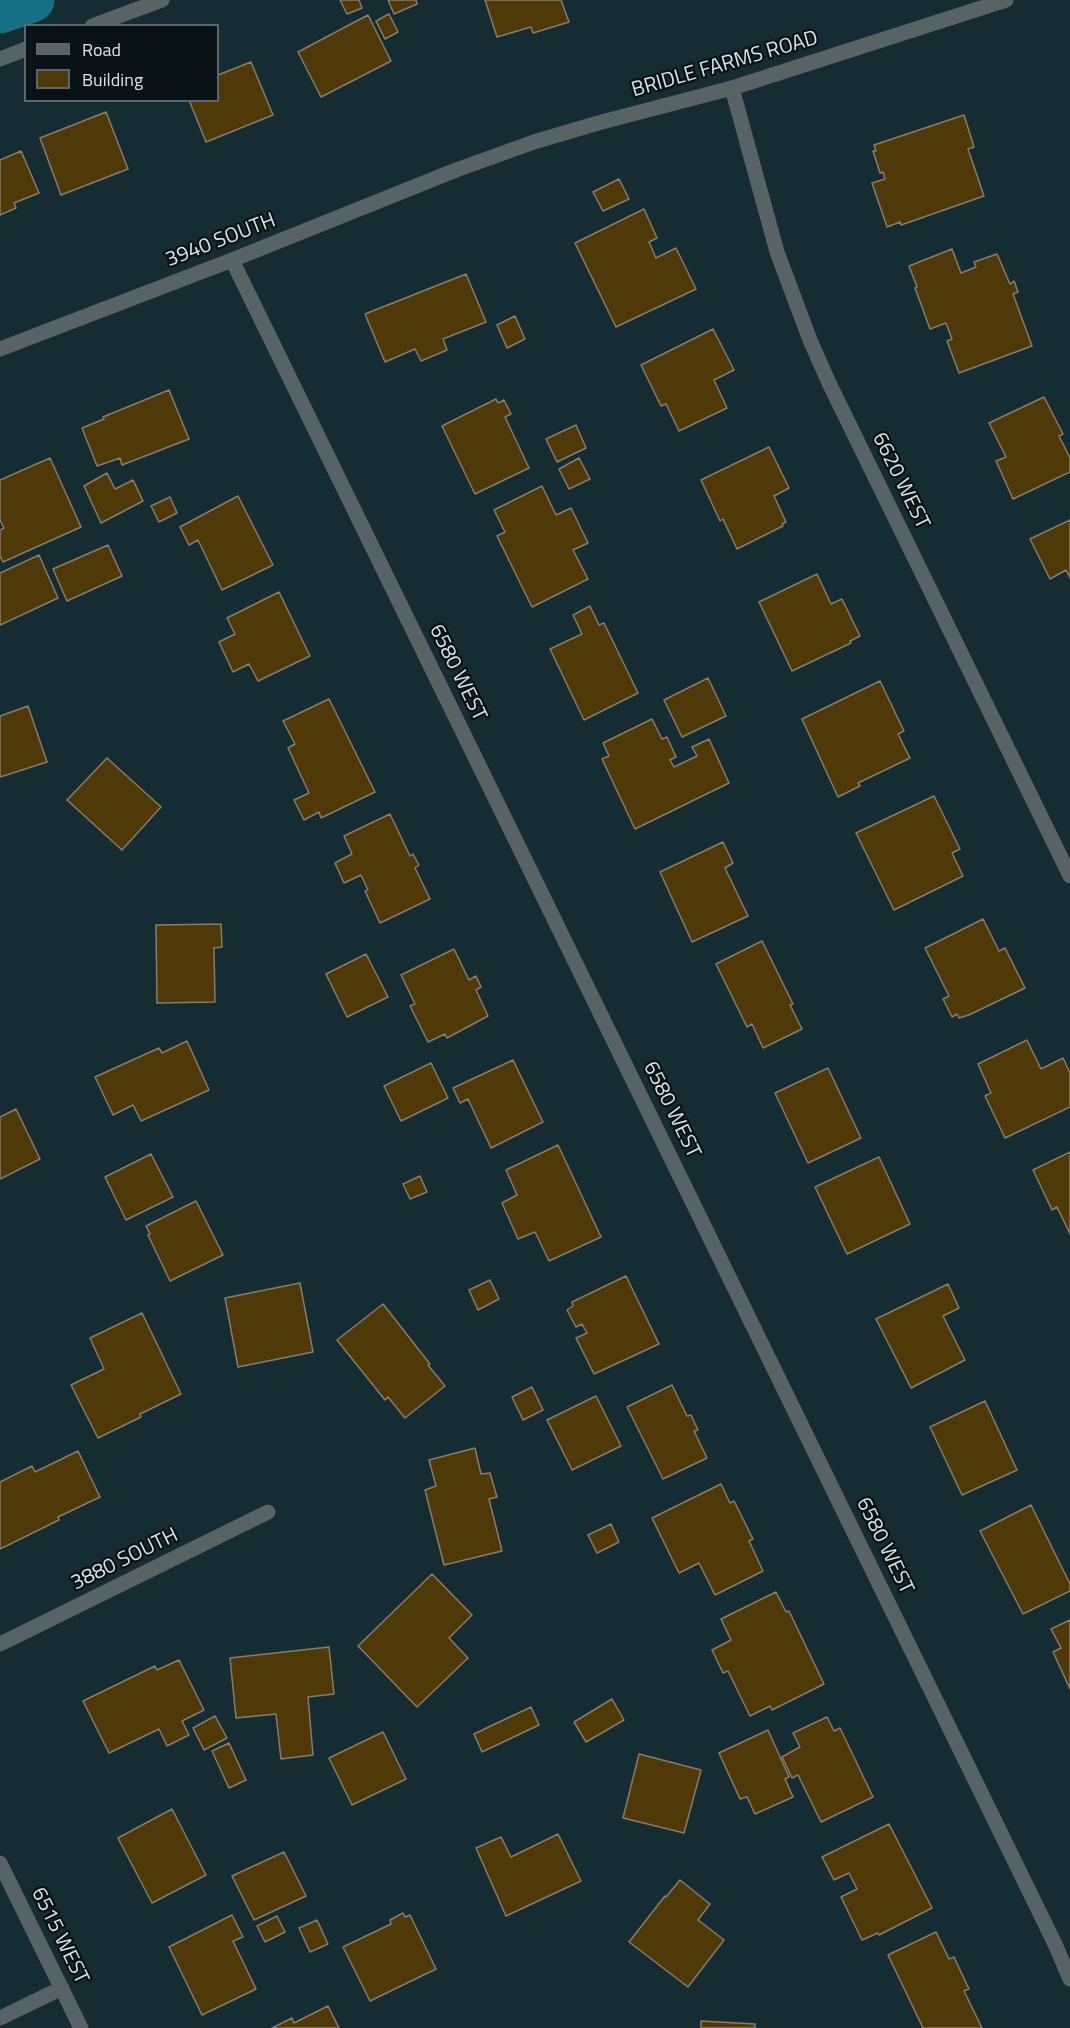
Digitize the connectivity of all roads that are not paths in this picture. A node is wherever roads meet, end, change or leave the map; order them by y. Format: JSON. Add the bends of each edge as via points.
{"nodes":[{"id":1,"x":162,"y":0,"type":"edge"},
{"id":2,"x":1006,"y":0,"type":"edge"},
{"id":3,"x":97,"y":24,"type":"edge"},
{"id":4,"x":24,"y":51,"type":"edge"},
{"id":5,"x":0,"y":58,"type":"edge"},
{"id":6,"x":732,"y":88,"type":"junction"},
{"id":7,"x":456,"y":170,"type":"joint"},
{"id":8,"x":232,"y":260,"type":"junction"},
{"id":9,"x":0,"y":348,"type":"edge"},
{"id":10,"x":1070,"y":876,"type":"edge"},
{"id":11,"x":268,"y":1512,"type":"dead end"},
{"id":12,"x":0,"y":1644,"type":"edge"},
{"id":13,"x":0,"y":1863,"type":"edge"},
{"id":14,"x":1070,"y":1979,"type":"edge"},
{"id":15,"x":62,"y":1988,"type":"junction"},
{"id":16,"x":0,"y":2018,"type":"edge"},
{"id":17,"x":81,"y":2028,"type":"edge"}],
"edges":[{"from":1,"to":3,"type":"street"},
{"from":2,"to":6,"type":"street","name":"BRIDLE FARMS ROAD"},
{"from":4,"to":5,"type":"street"},
{"from":6,"to":7,"type":"street","name":"BRIDLE FARMS ROAD","via":[[534,142]]},
{"from":6,"to":10,"type":"street","name":"6620 WEST","via":[[777,252],[810,340]]},
{"from":7,"to":8,"type":"street","name":"3940 SOUTH"},
{"from":8,"to":9,"type":"street","name":"3940 SOUTH"},
{"from":8,"to":14,"type":"street","name":"6580 WEST"},
{"from":11,"to":12,"type":"street","name":"3880 SOUTH"},
{"from":13,"to":15,"type":"street","name":"6515 WEST"},
{"from":15,"to":16,"type":"street"},
{"from":15,"to":17,"type":"street","name":"6515 WEST"}]}
